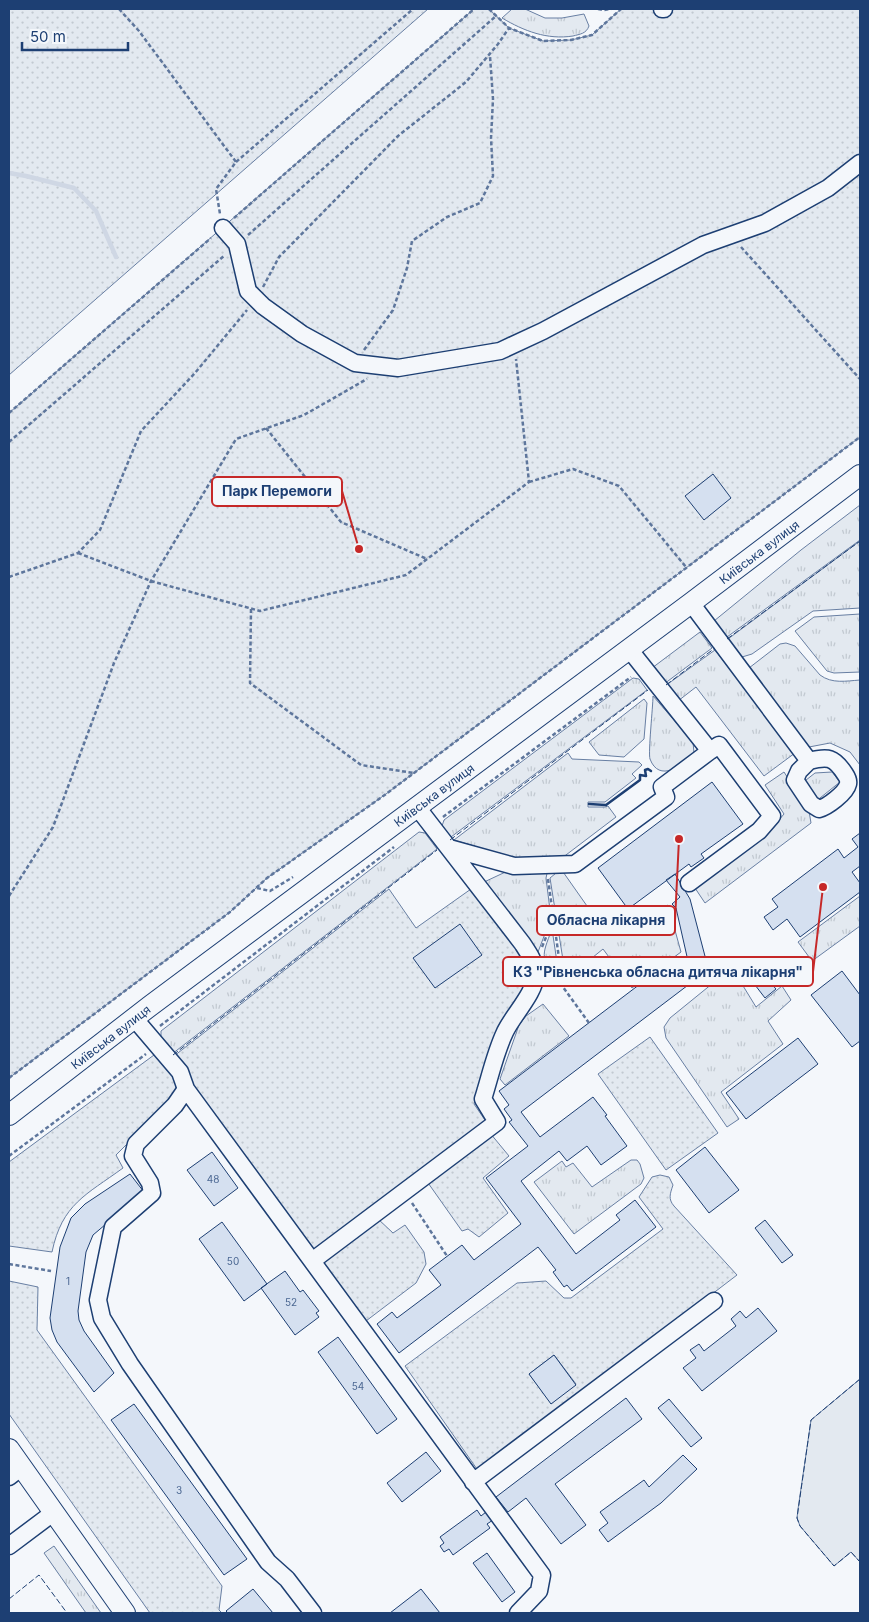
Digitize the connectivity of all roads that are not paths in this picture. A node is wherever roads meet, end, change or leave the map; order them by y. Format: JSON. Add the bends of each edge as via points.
{"nodes":[{"id":1,"x":860,"y":163,"type":"edge"},
{"id":2,"x":223,"y":228,"type":"road end"},
{"id":3,"x":857,"y":481,"type":"edge"},
{"id":4,"x":690,"y":603,"type":"junction"},
{"id":5,"x":629,"y":649,"type":"junction"},
{"id":6,"x":710,"y":752,"type":"junction"},
{"id":7,"x":809,"y":761,"type":"dead end"},
{"id":8,"x":416,"y":806,"type":"junction"},
{"id":9,"x":452,"y":856,"type":"junction"},
{"id":10,"x":689,"y":883,"type":"dead end"},
{"id":11,"x":134,"y":1018,"type":"junction"},
{"id":12,"x":186,"y":1089,"type":"junction"},
{"id":13,"x":9,"y":1115,"type":"edge"},
{"id":14,"x":312,"y":1262,"type":"junction"},
{"id":15,"x":714,"y":1301,"type":"dead end"},
{"id":16,"x":9,"y":1449,"type":"edge"},
{"id":17,"x":15,"y":1472,"type":"edge"},
{"id":18,"x":473,"y":1482,"type":"junction"},
{"id":19,"x":53,"y":1513,"type":"junction"},
{"id":20,"x":9,"y":1546,"type":"edge"},
{"id":21,"x":125,"y":1613,"type":"edge"},
{"id":22,"x":313,"y":1613,"type":"edge"},
{"id":23,"x":518,"y":1613,"type":"edge"}],
"edges":[{"from":1,"to":2,"type":"street","via":[[828,188],[765,223],[703,245],[514,345],[500,351],[398,368],[355,363],[302,334],[256,299],[248,291],[237,244]]},
{"from":3,"to":4,"type":"main road","name":"Київська вулиця"},
{"from":4,"to":5,"type":"main road","name":"Київська вулиця"},
{"from":4,"to":7,"type":"street"},
{"from":5,"to":6,"type":"street"},
{"from":5,"to":8,"type":"main road","name":"Київська вулиця"},
{"from":6,"to":9,"type":"street","via":[[662,787],[666,797],[575,864],[514,866]]},
{"from":6,"to":10,"type":"street","via":[[718,745],[772,816],[758,832]]},
{"from":8,"to":9,"type":"street"},
{"from":8,"to":11,"type":"main road","name":"Київська вулиця"},
{"from":9,"to":14,"type":"street","via":[[522,943],[536,972],[534,984],[505,1033],[483,1098],[498,1122]]},
{"from":11,"to":12,"type":"street","via":[[180,1072]]},
{"from":11,"to":13,"type":"main road","name":"Київська вулиця"},
{"from":12,"to":14,"type":"street"},
{"from":12,"to":22,"type":"street","via":[[133,1150],[152,1193],[113,1226],[98,1300],[102,1318],[130,1364],[268,1562],[287,1579]]},
{"from":14,"to":18,"type":"street"},
{"from":15,"to":18,"type":"street"},
{"from":16,"to":17,"type":"main road"},
{"from":17,"to":19,"type":"main road"},
{"from":18,"to":23,"type":"street","via":[[542,1575],[539,1591]]},
{"from":19,"to":20,"type":"street"},
{"from":19,"to":21,"type":"main road"}]}
